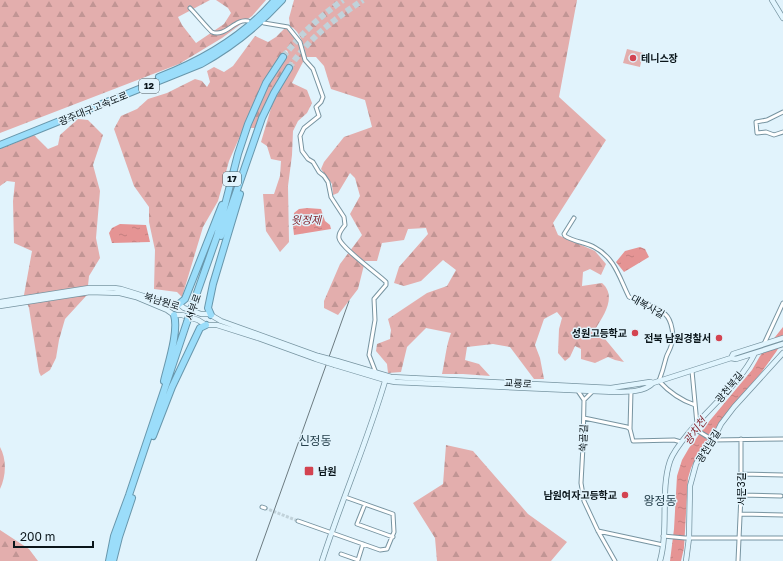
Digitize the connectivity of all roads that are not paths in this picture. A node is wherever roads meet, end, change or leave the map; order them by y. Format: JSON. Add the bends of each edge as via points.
{"nodes":[{"id":1,"x":275,"y":0,"type":"edge"},
{"id":2,"x":282,"y":0,"type":"edge"},
{"id":3,"x":772,"y":0,"type":"edge"},
{"id":4,"x":190,"y":8,"type":"dead end"},
{"id":5,"x":783,"y":18,"type":"edge"},
{"id":6,"x":248,"y":21,"type":"dead end"},
{"id":7,"x":264,"y":23,"type":"dead end"},
{"id":8,"x":283,"y":57,"type":"tunnel mouth"},
{"id":9,"x":289,"y":68,"type":"tunnel mouth"},
{"id":10,"x":783,"y":112,"type":"edge"},
{"id":11,"x":262,"y":118,"type":"junction"},
{"id":12,"x":783,"y":132,"type":"edge"},
{"id":13,"x":0,"y":140,"type":"edge"},
{"id":14,"x":0,"y":145,"type":"edge"},
{"id":15,"x":238,"y":154,"type":"junction"},
{"id":16,"x":574,"y":218,"type":"dead end"},
{"id":17,"x":0,"y":302,"type":"edge"},
{"id":18,"x":783,"y":302,"type":"edge"},
{"id":19,"x":177,"y":304,"type":"junction"},
{"id":20,"x":0,"y":306,"type":"edge"},
{"id":21,"x":194,"y":307,"type":"junction"},
{"id":22,"x":173,"y":314,"type":"junction"},
{"id":23,"x":211,"y":316,"type":"junction"},
{"id":24,"x":208,"y":325,"type":"junction"},
{"id":25,"x":783,"y":338,"type":"edge"},
{"id":26,"x":766,"y":343,"type":"junction"},
{"id":27,"x":783,"y":344,"type":"edge"},
{"id":28,"x":783,"y":352,"type":"edge"},
{"id":29,"x":755,"y":353,"type":"junction"},
{"id":30,"x":746,"y":356,"type":"junction"},
{"id":31,"x":317,"y":357,"type":"junction"},
{"id":32,"x":730,"y":358,"type":"junction"},
{"id":33,"x":745,"y":367,"type":"junction"},
{"id":34,"x":692,"y":371,"type":"junction"},
{"id":35,"x":374,"y":375,"type":"junction"},
{"id":36,"x":386,"y":378,"type":"junction"},
{"id":37,"x":659,"y":381,"type":"junction"},
{"id":38,"x":653,"y":383,"type":"junction"},
{"id":39,"x":382,"y":391,"type":"junction"},
{"id":40,"x":631,"y":391,"type":"junction"},
{"id":41,"x":578,"y":392,"type":"junction"},
{"id":42,"x":592,"y":392,"type":"junction"},
{"id":43,"x":584,"y":400,"type":"junction"},
{"id":44,"x":695,"y":405,"type":"junction"},
{"id":45,"x":584,"y":418,"type":"junction"},
{"id":46,"x":696,"y":424,"type":"junction"},
{"id":47,"x":630,"y":429,"type":"junction"},
{"id":48,"x":695,"y":429,"type":"junction"},
{"id":49,"x":151,"y":436,"type":"junction"},
{"id":50,"x":712,"y":439,"type":"junction"},
{"id":51,"x":741,"y":439,"type":"junction"},
{"id":52,"x":783,"y":439,"type":"edge"},
{"id":53,"x":681,"y":442,"type":"junction"},
{"id":54,"x":741,"y":474,"type":"junction"},
{"id":55,"x":783,"y":475,"type":"edge"},
{"id":56,"x":741,"y":495,"type":"junction"},
{"id":57,"x":781,"y":496,"type":"dead end"},
{"id":58,"x":345,"y":497,"type":"junction"},
{"id":59,"x":365,"y":504,"type":"junction"},
{"id":60,"x":740,"y":514,"type":"junction"},
{"id":61,"x":783,"y":515,"type":"edge"},
{"id":62,"x":298,"y":521,"type":"tunnel mouth"},
{"id":63,"x":598,"y":531,"type":"junction"},
{"id":64,"x":332,"y":533,"type":"junction"},
{"id":65,"x":393,"y":536,"type":"junction"},
{"id":66,"x":665,"y":536,"type":"junction"},
{"id":67,"x":687,"y":538,"type":"junction"},
{"id":68,"x":740,"y":538,"type":"junction"},
{"id":69,"x":783,"y":538,"type":"edge"},
{"id":70,"x":363,"y":544,"type":"junction"},
{"id":71,"x":663,"y":545,"type":"junction"},
{"id":72,"x":341,"y":554,"type":"dead end"},
{"id":73,"x":109,"y":561,"type":"edge"},
{"id":74,"x":113,"y":561,"type":"edge"},
{"id":75,"x":322,"y":561,"type":"edge"},
{"id":76,"x":615,"y":561,"type":"edge"},
{"id":77,"x":660,"y":561,"type":"edge"},
{"id":78,"x":686,"y":561,"type":"edge"},
{"id":79,"x":738,"y":561,"type":"edge"}],
"edges":[{"from":1,"to":13,"type":"highway","name":"광주대구고속도로","number":"12","via":[[244,30],[202,58]]},
{"from":2,"to":14,"type":"highway","name":"광주대구고속도로","number":"12","via":[[244,36],[201,64]]},
{"from":3,"to":5,"type":"street"},
{"from":4,"to":6,"type":"street","via":[[211,31],[217,33],[238,22]]},
{"from":7,"to":35,"type":"street","via":[[288,26],[300,42],[305,60],[313,69],[323,97],[322,102],[316,107],[319,116],[304,128],[300,136],[302,151],[328,182],[331,197],[344,216],[345,225],[339,234],[341,243],[354,257],[386,282],[374,299],[375,320],[370,355]]},
{"from":8,"to":15,"type":"highway","name":"서부로","number":"17","via":[[255,105]]},
{"from":9,"to":11,"type":"highway","name":"서부로","number":"17"},
{"from":10,"to":12,"type":"street","via":[[756,122],[757,133],[766,132],[774,135]]},
{"from":11,"to":21,"type":"highway","name":"서부로","number":"17"},
{"from":11,"to":23,"type":"highway","via":[[213,284],[208,308]]},
{"from":15,"to":19,"type":"highway","via":[[199,266],[185,299]]},
{"from":15,"to":21,"type":"highway","name":"서부로","number":"17","via":[[217,236]]},
{"from":16,"to":37,"type":"street","name":"대복사길","via":[[565,236],[603,253],[622,279],[629,297],[668,317],[672,345]]},
{"from":17,"to":19,"type":"street","name":"북남원로","via":[[105,287]]},
{"from":18,"to":26,"type":"street"},
{"from":19,"to":22,"type":"street","via":[[171,308]]},
{"from":19,"to":23,"type":"street","name":"북남원로"},
{"from":20,"to":22,"type":"street","name":"북남원로","via":[[90,292],[112,292],[136,297]]},
{"from":21,"to":49,"type":"highway","name":"서부로","number":"17","bridge":true},
{"from":22,"to":24,"type":"street","name":"북남원로"},
{"from":22,"to":49,"type":"highway","via":[[176,330]]},
{"from":23,"to":24,"type":"street","via":[[212,322]]},
{"from":23,"to":31,"type":"street","name":"북남원로"},
{"from":24,"to":31,"type":"street","name":"북남원로"},
{"from":24,"to":49,"type":"highway","via":[[200,328]]},
{"from":25,"to":26,"type":"street","name":"교룡로"},
{"from":26,"to":32,"type":"street","name":"교룡로","via":[[733,354]]},
{"from":27,"to":29,"type":"street","name":"교룡로"},
{"from":28,"to":50,"type":"street","name":"광천남길","via":[[734,407]]},
{"from":29,"to":30,"type":"street","name":"교룡로"},
{"from":29,"to":33,"type":"street","name":"광천북길"},
{"from":30,"to":32,"type":"street","name":"교룡로"},
{"from":30,"to":33,"type":"street"},
{"from":31,"to":35,"type":"street","bridge":true},
{"from":32,"to":34,"type":"street","name":"교룡로"},
{"from":33,"to":46,"type":"street","name":"광천북길"},
{"from":34,"to":37,"type":"street","name":"교룡로"},
{"from":34,"to":44,"type":"street"},
{"from":35,"to":36,"type":"street"},
{"from":35,"to":39,"type":"street"},
{"from":36,"to":38,"type":"street","name":"교룡로","via":[[611,388]]},
{"from":36,"to":39,"type":"street"},
{"from":36,"to":41,"type":"street","name":"교룡로","via":[[434,384]]},
{"from":37,"to":38,"type":"street","name":"교룡로"},
{"from":37,"to":44,"type":"street","via":[[679,399]]},
{"from":38,"to":40,"type":"street","name":"교룡로","via":[[650,387]]},
{"from":39,"to":58,"type":"street"},
{"from":40,"to":42,"type":"street","name":"교룡로"},
{"from":40,"to":47,"type":"street"},
{"from":41,"to":42,"type":"street","name":"교룡로"},
{"from":41,"to":43,"type":"street"},
{"from":42,"to":43,"type":"street"},
{"from":43,"to":45,"type":"street"},
{"from":44,"to":46,"type":"street"},
{"from":45,"to":47,"type":"street","name":"쑥골길"},
{"from":45,"to":63,"type":"street","name":"쑥골길","via":[[581,483],[586,507]]},
{"from":46,"to":48,"type":"street","name":"광천북길"},
{"from":47,"to":53,"type":"street","via":[[632,441]]},
{"from":48,"to":50,"type":"street"},
{"from":48,"to":53,"type":"street","name":"광천북길"},
{"from":49,"to":73,"type":"highway","name":"서부로","number":"17","via":[[114,536]]},
{"from":49,"to":74,"type":"highway","name":"서부로","number":"17"},
{"from":50,"to":51,"type":"street"},
{"from":50,"to":67,"type":"street","name":"광천남길","via":[[700,456],[691,477]]},
{"from":51,"to":52,"type":"street"},
{"from":51,"to":54,"type":"street","name":"서문3길"},
{"from":53,"to":66,"type":"street","name":"광천북길","via":[[671,460],[667,475]]},
{"from":54,"to":55,"type":"street"},
{"from":54,"to":56,"type":"street","name":"서문3길"},
{"from":56,"to":57,"type":"street"},
{"from":56,"to":60,"type":"street","name":"서문3길"},
{"from":58,"to":59,"type":"street"},
{"from":58,"to":64,"type":"street"},
{"from":59,"to":65,"type":"street","via":[[393,514]]},
{"from":59,"to":65,"type":"street","via":[[357,524]]},
{"from":60,"to":61,"type":"street"},
{"from":60,"to":68,"type":"street","name":"서문3길"},
{"from":62,"to":64,"type":"street"},
{"from":63,"to":71,"type":"street"},
{"from":63,"to":76,"type":"street","name":"쑥골길"},
{"from":64,"to":70,"type":"street"},
{"from":64,"to":75,"type":"street"},
{"from":65,"to":70,"type":"street","via":[[385,550]]},
{"from":66,"to":67,"type":"street"},
{"from":66,"to":71,"type":"street","name":"광천북길"},
{"from":67,"to":68,"type":"street"},
{"from":67,"to":78,"type":"street","name":"광천남길"},
{"from":68,"to":69,"type":"street"},
{"from":68,"to":79,"type":"street","name":"서문3길"},
{"from":70,"to":72,"type":"street","via":[[358,560]]},
{"from":71,"to":77,"type":"street","name":"광천북길"}]}
